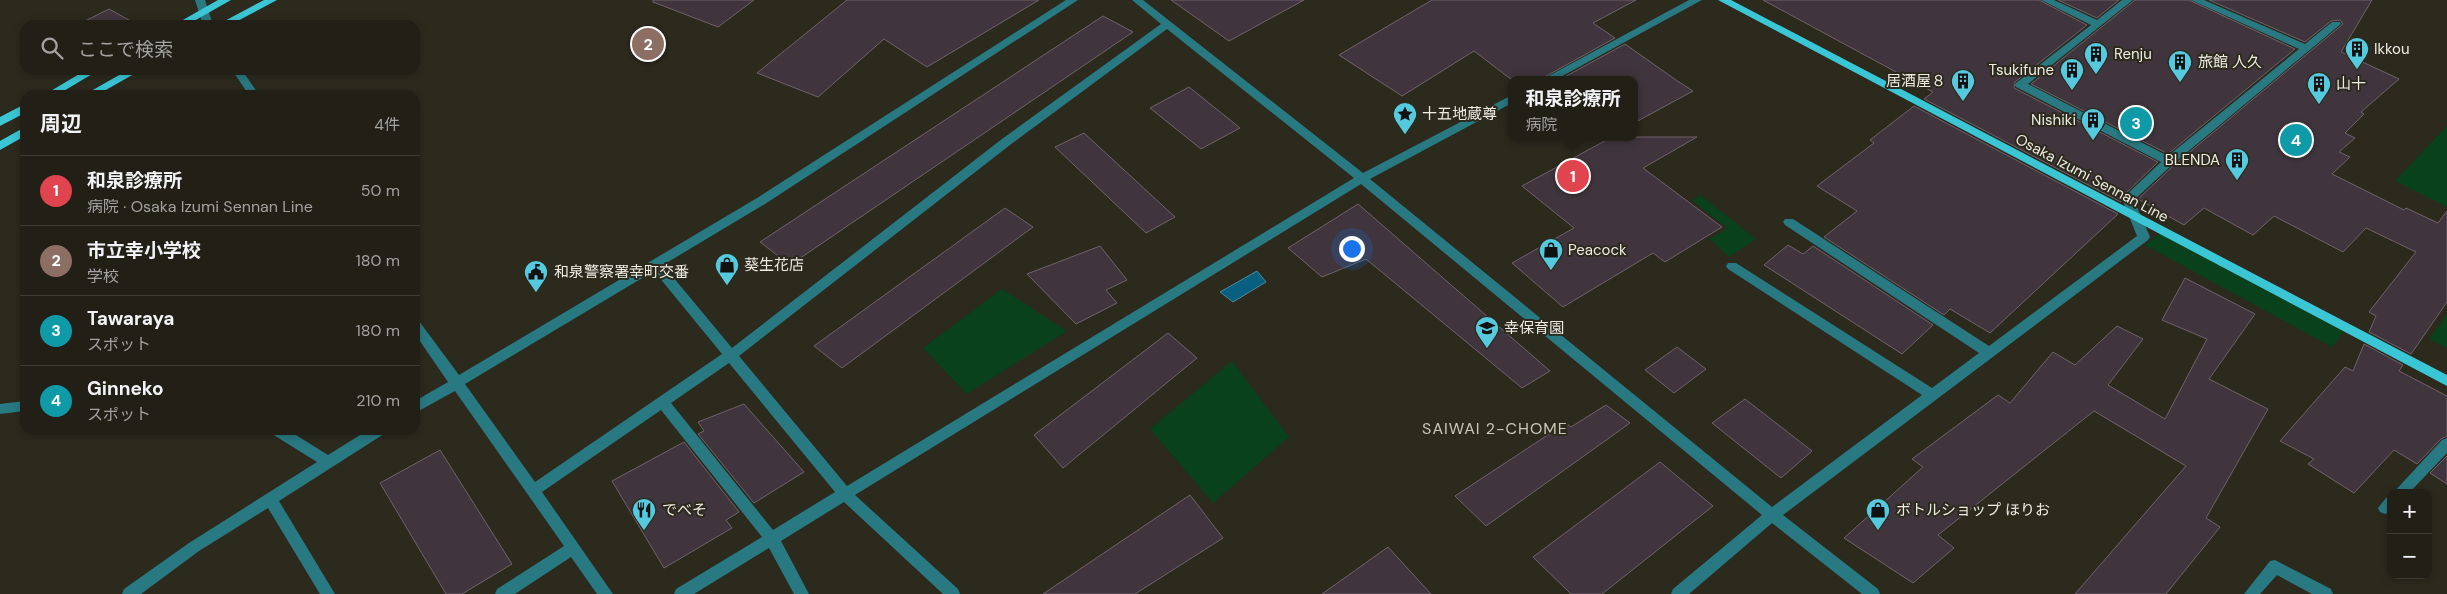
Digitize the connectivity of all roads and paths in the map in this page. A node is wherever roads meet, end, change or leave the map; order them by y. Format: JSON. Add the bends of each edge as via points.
{"nodes":[{"id":1,"x":200,"y":0,"type":"edge"},
{"id":2,"x":226,"y":0,"type":"edge"},
{"id":3,"x":272,"y":0,"type":"edge"},
{"id":4,"x":1073,"y":0,"type":"edge"},
{"id":5,"x":1137,"y":0,"type":"edge"},
{"id":6,"x":1697,"y":0,"type":"edge"},
{"id":7,"x":1723,"y":0,"type":"edge"},
{"id":8,"x":2046,"y":0,"type":"edge"},
{"id":9,"x":2128,"y":0,"type":"edge"},
{"id":10,"x":2196,"y":0,"type":"edge"},
{"id":11,"x":205,"y":11,"type":"junction"},
{"id":12,"x":188,"y":20,"type":"edge"},
{"id":13,"x":207,"y":20,"type":"edge"},
{"id":14,"x":232,"y":20,"type":"edge"},
{"id":15,"x":1167,"y":24,"type":"junction"},
{"id":16,"x":2098,"y":24,"type":"junction"},
{"id":17,"x":2336,"y":24,"type":"dead end"},
{"id":18,"x":2305,"y":48,"type":"junction"},
{"id":19,"x":85,"y":75,"type":"edge"},
{"id":20,"x":127,"y":75,"type":"edge"},
{"id":21,"x":240,"y":75,"type":"edge"},
{"id":22,"x":1554,"y":76,"type":"edge"},
{"id":23,"x":58,"y":90,"type":"edge"},
{"id":24,"x":98,"y":90,"type":"edge"},
{"id":25,"x":251,"y":90,"type":"edge"},
{"id":26,"x":1508,"y":100,"type":"edge"},
{"id":27,"x":20,"y":111,"type":"edge"},
{"id":28,"x":0,"y":122,"type":"edge"},
{"id":29,"x":20,"y":135,"type":"edge"},
{"id":30,"x":0,"y":146,"type":"edge"},
{"id":31,"x":2169,"y":161,"type":"junction"},
{"id":32,"x":1362,"y":178,"type":"junction"},
{"id":33,"x":2136,"y":218,"type":"junction"},
{"id":34,"x":1789,"y":222,"type":"dead end"},
{"id":35,"x":655,"y":264,"type":"junction"},
{"id":36,"x":1732,"y":266,"type":"dead end"},
{"id":37,"x":420,"y":331,"type":"edge"},
{"id":38,"x":1988,"y":352,"type":"junction"},
{"id":39,"x":731,"y":355,"type":"junction"},
{"id":40,"x":2447,"y":381,"type":"edge"},
{"id":41,"x":455,"y":382,"type":"junction"},
{"id":42,"x":1932,"y":395,"type":"junction"},
{"id":43,"x":662,"y":402,"type":"junction"},
{"id":44,"x":420,"y":405,"type":"edge"},
{"id":45,"x":20,"y":407,"type":"edge"},
{"id":46,"x":0,"y":409,"type":"edge"},
{"id":47,"x":285,"y":435,"type":"edge"},
{"id":48,"x":372,"y":435,"type":"edge"},
{"id":49,"x":2447,"y":444,"type":"edge"},
{"id":50,"x":328,"y":462,"type":"junction"},
{"id":51,"x":2404,"y":489,"type":"edge"},
{"id":52,"x":532,"y":491,"type":"junction"},
{"id":53,"x":845,"y":494,"type":"junction"},
{"id":54,"x":270,"y":499,"type":"junction"},
{"id":55,"x":1772,"y":515,"type":"junction"},
{"id":56,"x":772,"y":539,"type":"junction"},
{"id":57,"x":573,"y":548,"type":"junction"},
{"id":58,"x":128,"y":594,"type":"edge"},
{"id":59,"x":328,"y":594,"type":"edge"},
{"id":60,"x":502,"y":594,"type":"edge"},
{"id":61,"x":606,"y":594,"type":"edge"},
{"id":62,"x":681,"y":594,"type":"edge"},
{"id":63,"x":802,"y":594,"type":"edge"},
{"id":64,"x":953,"y":594,"type":"edge"},
{"id":65,"x":1678,"y":594,"type":"edge"},
{"id":66,"x":1874,"y":594,"type":"edge"},
{"id":67,"x":2251,"y":594,"type":"edge"},
{"id":68,"x":2326,"y":594,"type":"edge"}],
"edges":[{"from":1,"to":11,"type":"street"},
{"from":2,"to":11,"type":"main road"},
{"from":3,"to":14,"type":"main road"},
{"from":4,"to":35,"type":"street","via":[[761,202]]},
{"from":5,"to":15,"type":"street"},
{"from":6,"to":22,"type":"street"},
{"from":7,"to":33,"type":"main road","name":"Osaka Izumi Sennan Line"},
{"from":8,"to":16,"type":"street"},
{"from":9,"to":16,"type":"street"},
{"from":10,"to":18,"type":"street"},
{"from":11,"to":12,"type":"main road"},
{"from":11,"to":13,"type":"street"},
{"from":15,"to":32,"type":"street"},
{"from":15,"to":39,"type":"street","via":[[1006,142]]},
{"from":16,"to":31,"type":"street","via":[[2020,85]]},
{"from":17,"to":18,"type":"street"},
{"from":18,"to":31,"type":"street"},
{"from":19,"to":23,"type":"main road"},
{"from":20,"to":24,"type":"main road"},
{"from":21,"to":25,"type":"street"},
{"from":26,"to":32,"type":"street"},
{"from":27,"to":28,"type":"main road"},
{"from":29,"to":30,"type":"main road"},
{"from":31,"to":33,"type":"street","via":[[2128,199]]},
{"from":32,"to":53,"type":"street"},
{"from":32,"to":55,"type":"street"},
{"from":33,"to":38,"type":"street","via":[[2144,238]]},
{"from":33,"to":40,"type":"main road","name":"Osaka Izumi Sennan Line"},
{"from":34,"to":38,"type":"street"},
{"from":35,"to":39,"type":"street"},
{"from":35,"to":41,"type":"street"},
{"from":36,"to":42,"type":"street"},
{"from":37,"to":41,"type":"street"},
{"from":38,"to":42,"type":"street"},
{"from":39,"to":43,"type":"street"},
{"from":39,"to":53,"type":"street"},
{"from":41,"to":44,"type":"street"},
{"from":41,"to":52,"type":"street"},
{"from":42,"to":55,"type":"street"},
{"from":43,"to":52,"type":"street"},
{"from":43,"to":56,"type":"street"},
{"from":45,"to":46,"type":"street"},
{"from":47,"to":50,"type":"street"},
{"from":48,"to":50,"type":"street"},
{"from":49,"to":51,"type":"street"},
{"from":50,"to":54,"type":"street"},
{"from":52,"to":57,"type":"street"},
{"from":53,"to":56,"type":"street"},
{"from":53,"to":64,"type":"street"},
{"from":54,"to":58,"type":"street"},
{"from":54,"to":59,"type":"street"},
{"from":55,"to":65,"type":"street"},
{"from":55,"to":66,"type":"street"},
{"from":56,"to":62,"type":"street"},
{"from":56,"to":63,"type":"street"},
{"from":57,"to":60,"type":"street"},
{"from":57,"to":61,"type":"street"},
{"from":67,"to":68,"type":"street","via":[[2275,566]]}]}
